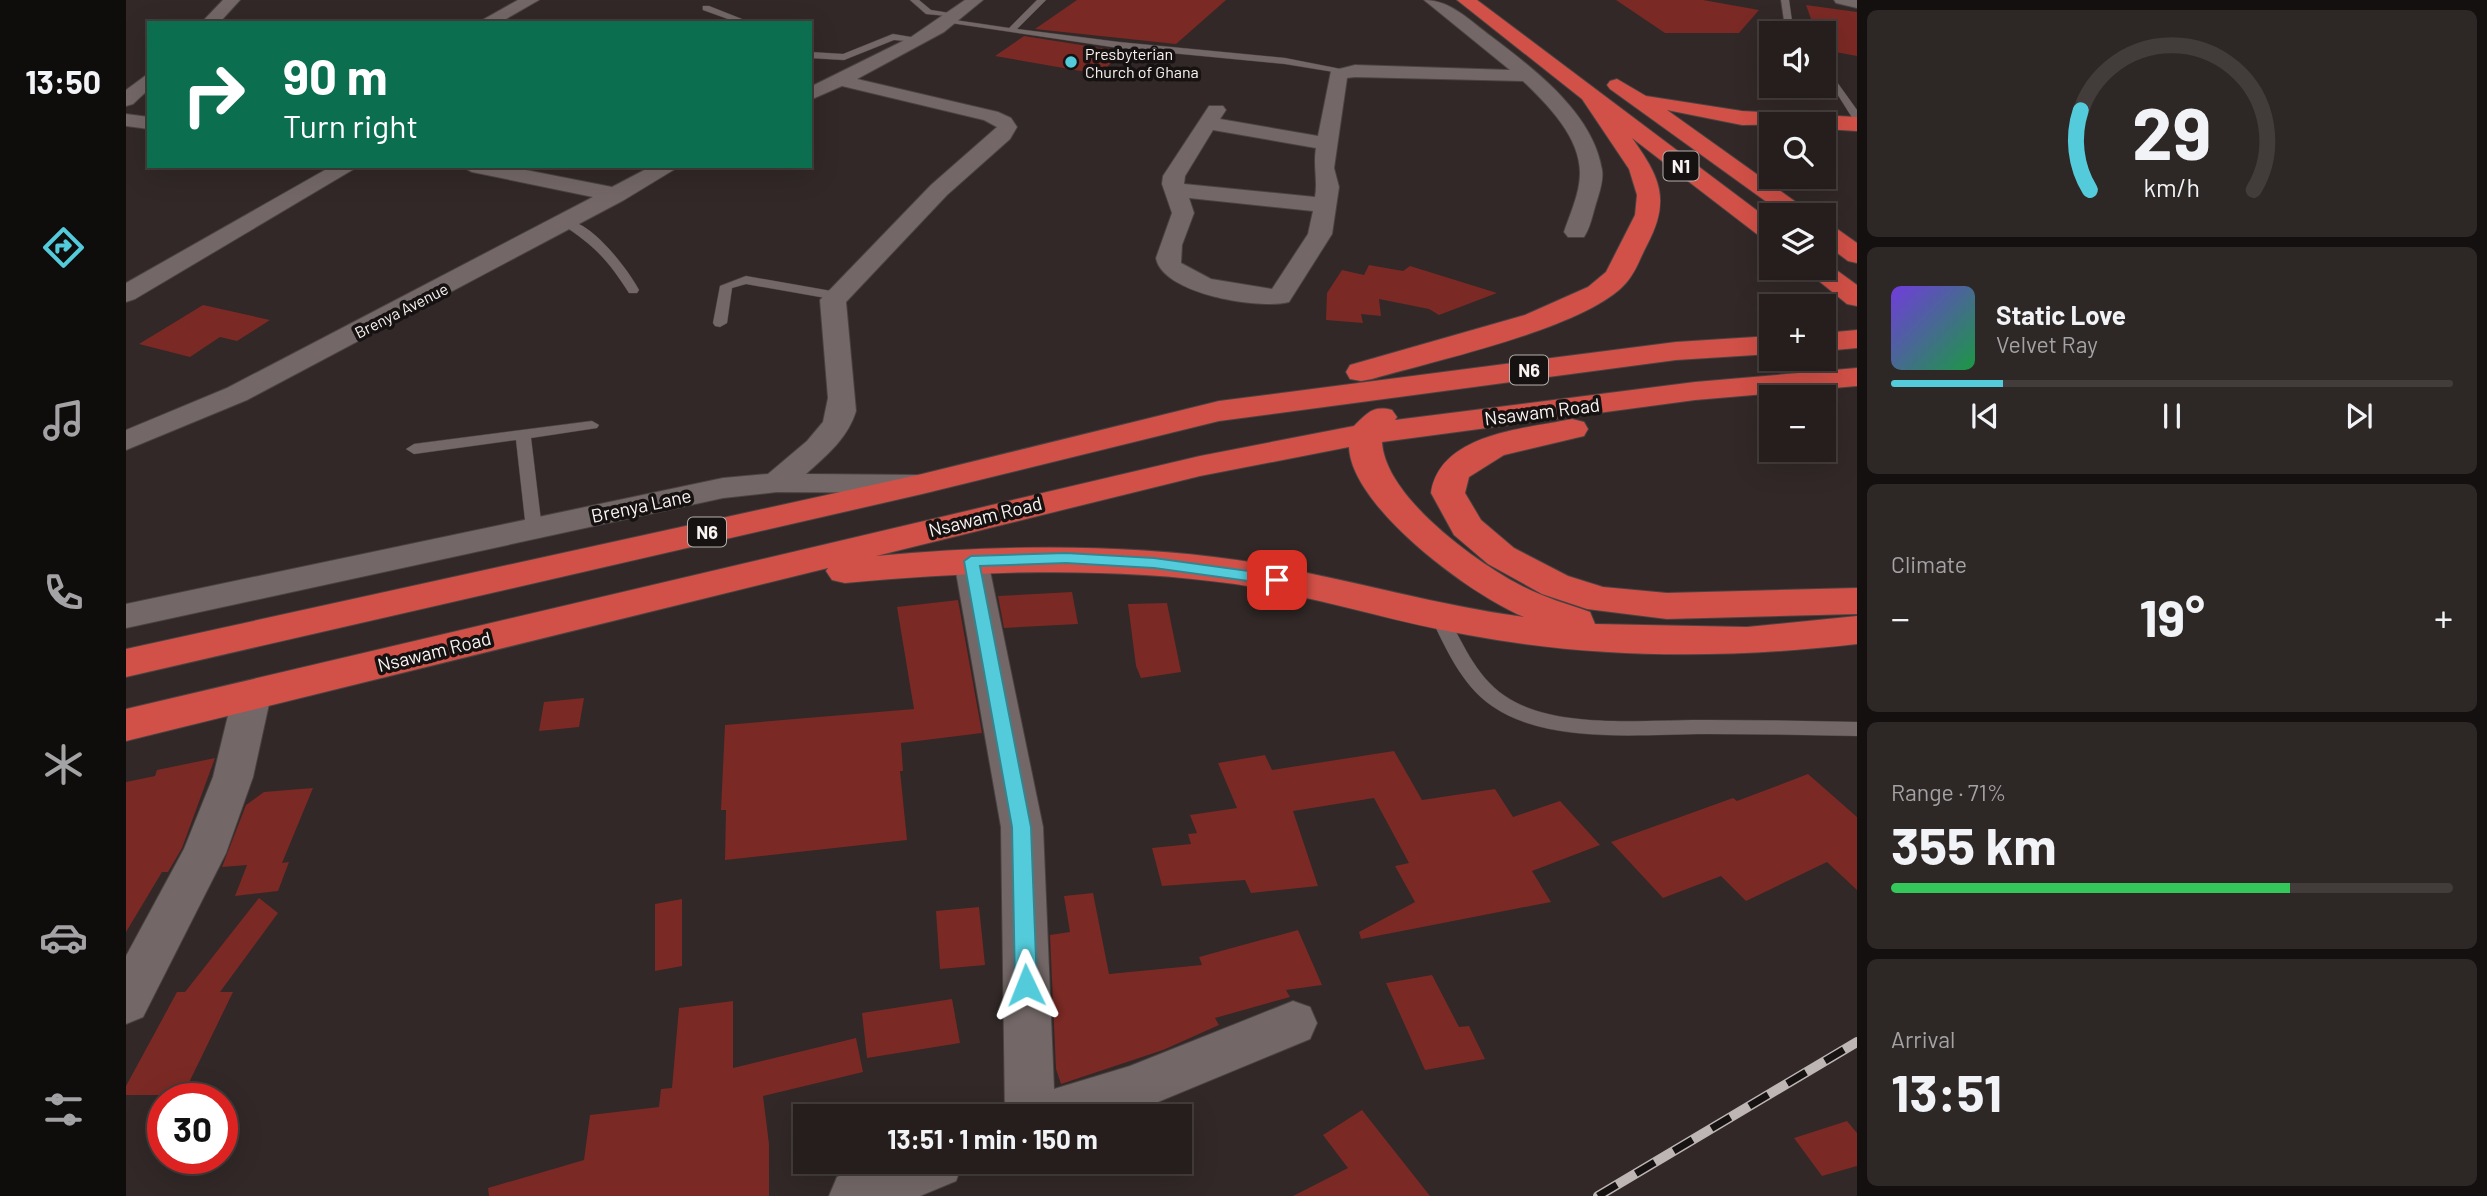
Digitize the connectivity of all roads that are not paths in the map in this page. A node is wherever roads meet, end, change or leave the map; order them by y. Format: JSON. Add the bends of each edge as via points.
{"nodes":[{"id":1,"x":232,"y":0,"type":"edge"},
{"id":2,"x":531,"y":0,"type":"edge"},
{"id":3,"x":914,"y":0,"type":"edge"},
{"id":4,"x":975,"y":0,"type":"edge"},
{"id":5,"x":1042,"y":0,"type":"edge"},
{"id":6,"x":1432,"y":0,"type":"edge"},
{"id":7,"x":1466,"y":0,"type":"edge"},
{"id":8,"x":1785,"y":0,"type":"edge"},
{"id":9,"x":1842,"y":0,"type":"edge"},
{"id":10,"x":1857,"y":3,"type":"edge"},
{"id":11,"x":706,"y":8,"type":"dead end"},
{"id":12,"x":953,"y":19,"type":"junction"},
{"id":13,"x":211,"y":21,"type":"edge"},
{"id":14,"x":489,"y":21,"type":"edge"},
{"id":15,"x":742,"y":21,"type":"edge"},
{"id":16,"x":1788,"y":21,"type":"edge"},
{"id":17,"x":1012,"y":29,"type":"junction"},
{"id":18,"x":919,"y":39,"type":"junction"},
{"id":19,"x":812,"y":55,"type":"edge"},
{"id":20,"x":1346,"y":71,"type":"junction"},
{"id":21,"x":1527,"y":76,"type":"junction"},
{"id":22,"x":839,"y":80,"type":"junction"},
{"id":23,"x":147,"y":81,"type":"edge"},
{"id":24,"x":1596,"y":85,"type":"junction"},
{"id":25,"x":1836,"y":85,"type":"edge"},
{"id":26,"x":812,"y":93,"type":"edge"},
{"id":27,"x":1633,"y":97,"type":"junction"},
{"id":28,"x":126,"y":100,"type":"edge"},
{"id":29,"x":1857,"y":117,"type":"edge"},
{"id":30,"x":126,"y":120,"type":"edge"},
{"id":31,"x":147,"y":123,"type":"edge"},
{"id":32,"x":1857,"y":124,"type":"edge"},
{"id":33,"x":1857,"y":134,"type":"edge"},
{"id":34,"x":1836,"y":137,"type":"edge"},
{"id":35,"x":1327,"y":144,"type":"junction"},
{"id":36,"x":345,"y":168,"type":"edge"},
{"id":37,"x":482,"y":168,"type":"edge"},
{"id":38,"x":666,"y":168,"type":"edge"},
{"id":39,"x":1759,"y":175,"type":"edge"},
{"id":40,"x":1779,"y":189,"type":"edge"},
{"id":41,"x":1175,"y":190,"type":"junction"},
{"id":42,"x":616,"y":195,"type":"junction"},
{"id":43,"x":1791,"y":203,"type":"edge"},
{"id":44,"x":1325,"y":205,"type":"junction"},
{"id":45,"x":565,"y":222,"type":"junction"},
{"id":46,"x":1759,"y":223,"type":"edge"},
{"id":47,"x":1576,"y":232,"type":"dead end"},
{"id":48,"x":1836,"y":240,"type":"edge"},
{"id":49,"x":1857,"y":255,"type":"edge"},
{"id":50,"x":1833,"y":280,"type":"edge"},
{"id":51,"x":633,"y":290,"type":"dead end"},
{"id":52,"x":126,"y":294,"type":"edge"},
{"id":53,"x":836,"y":296,"type":"junction"},
{"id":54,"x":1857,"y":298,"type":"edge"},
{"id":55,"x":720,"y":323,"type":"dead end"},
{"id":56,"x":1857,"y":339,"type":"edge"},
{"id":57,"x":1836,"y":341,"type":"edge"},
{"id":58,"x":1759,"y":346,"type":"edge"},
{"id":59,"x":1676,"y":351,"type":"junction"},
{"id":60,"x":1857,"y":376,"type":"edge"},
{"id":61,"x":1695,"y":391,"type":"junction"},
{"id":62,"x":1288,"y":400,"type":"junction"},
{"id":63,"x":592,"y":425,"type":"dead end"},
{"id":64,"x":1366,"y":434,"type":"junction"},
{"id":65,"x":523,"y":435,"type":"junction"},
{"id":66,"x":126,"y":441,"type":"edge"},
{"id":67,"x":414,"y":449,"type":"dead end"},
{"id":68,"x":777,"y":483,"type":"junction"},
{"id":69,"x":922,"y":484,"type":"junction"},
{"id":70,"x":534,"y":529,"type":"junction"},
{"id":71,"x":971,"y":561,"type":"junction"},
{"id":72,"x":715,"y":583,"type":"junction"},
{"id":73,"x":1857,"y":601,"type":"edge"},
{"id":74,"x":1438,"y":614,"type":"junction"},
{"id":75,"x":126,"y":616,"type":"edge"},
{"id":76,"x":1857,"y":630,"type":"edge"},
{"id":77,"x":1614,"y":637,"type":"junction"},
{"id":78,"x":126,"y":663,"type":"edge"},
{"id":79,"x":252,"y":695,"type":"junction"},
{"id":80,"x":126,"y":725,"type":"edge"},
{"id":81,"x":1857,"y":729,"type":"edge"},
{"id":82,"x":126,"y":1002,"type":"edge"},
{"id":83,"x":1293,"y":1023,"type":"dead end"},
{"id":84,"x":1030,"y":1104,"type":"edge"},
{"id":85,"x":1086,"y":1104,"type":"edge"},
{"id":86,"x":908,"y":1174,"type":"edge"},
{"id":87,"x":856,"y":1196,"type":"edge"}],
"edges":[{"from":1,"to":13,"type":"street"},
{"from":2,"to":14,"type":"street"},
{"from":3,"to":12,"type":"lane","via":[[929,12]]},
{"from":4,"to":12,"type":"street"},
{"from":5,"to":17,"type":"lane"},
{"from":6,"to":21,"type":"street"},
{"from":7,"to":24,"type":"highway","number":"N1"},
{"from":8,"to":16,"type":"lane"},
{"from":9,"to":10,"type":"street"},
{"from":11,"to":15,"type":"lane"},
{"from":12,"to":17,"type":"lane"},
{"from":12,"to":18,"type":"street"},
{"from":17,"to":20,"type":"lane"},
{"from":18,"to":19,"type":"lane","via":[[893,37],[844,57]]},
{"from":18,"to":22,"type":"street"},
{"from":20,"to":21,"type":"street"},
{"from":20,"to":35,"type":"street","via":[[1338,75]]},
{"from":21,"to":47,"type":"street","via":[[1582,139],[1592,172]]},
{"from":22,"to":26,"type":"street"},
{"from":22,"to":53,"type":"street","via":[[1004,122],[1007,127]]},
{"from":23,"to":28,"type":"street"},
{"from":24,"to":27,"type":"highway","number":"N1"},
{"from":24,"to":46,"type":"highway","number":"N1"},
{"from":24,"to":62,"type":"highway","via":[[1649,195],[1645,225],[1615,279],[1567,308],[1482,338],[1347,376]]},
{"from":25,"to":29,"type":"lane"},
{"from":27,"to":32,"type":"highway","via":[[1742,118]]},
{"from":27,"to":39,"type":"highway","number":"N1"},
{"from":30,"to":31,"type":"street"},
{"from":33,"to":34,"type":"highway"},
{"from":35,"to":41,"type":"street","via":[[1212,117],[1174,176]]},
{"from":35,"to":44,"type":"street"},
{"from":36,"to":52,"type":"street"},
{"from":37,"to":42,"type":"street"},
{"from":38,"to":42,"type":"street","name":"Brenya Avenue"},
{"from":40,"to":43,"type":"highway","number":"N1"},
{"from":41,"to":44,"type":"street"},
{"from":41,"to":44,"type":"street","via":[[1183,213],[1167,255],[1175,273],[1229,291],[1270,298],[1280,297],[1320,234]]},
{"from":42,"to":45,"type":"street","name":"Brenya Avenue"},
{"from":45,"to":51,"type":"lane","via":[[619,262]]},
{"from":45,"to":66,"type":"street","name":"Brenya Avenue","via":[[237,394]]},
{"from":48,"to":49,"type":"highway"},
{"from":50,"to":54,"type":"highway"},
{"from":53,"to":55,"type":"lane","via":[[746,280],[734,282],[726,286]]},
{"from":53,"to":68,"type":"street","via":[[830,319],[843,410],[822,441]]},
{"from":56,"to":57,"type":"highway"},
{"from":58,"to":59,"type":"highway","number":"N6"},
{"from":59,"to":62,"type":"highway","number":"N6"},
{"from":59,"to":64,"type":"highway","via":[[1614,376],[1395,411],[1377,419]]},
{"from":60,"to":61,"type":"highway","name":"Nsawam Road","number":"N6"},
{"from":61,"to":64,"type":"highway","name":"Nsawam Road","number":"N6"},
{"from":61,"to":73,"type":"highway","via":[[1635,415],[1470,457],[1452,473],[1448,493],[1467,527],[1501,556],[1555,585],[1601,600],[1667,606]]},
{"from":62,"to":69,"type":"highway","number":"N6","via":[[1170,422]]},
{"from":63,"to":65,"type":"lane"},
{"from":64,"to":72,"type":"highway","name":"Nsawam Road","number":"N6","via":[[1112,485]]},
{"from":64,"to":77,"type":"highway","via":[[1363,447],[1369,471],[1388,496],[1464,564],[1505,594]]},
{"from":65,"to":67,"type":"lane"},
{"from":65,"to":70,"type":"lane"},
{"from":68,"to":69,"type":"street","name":"Brenya Lane"},
{"from":68,"to":70,"type":"street","name":"Brenya Lane","via":[[723,488]]},
{"from":69,"to":78,"type":"highway","number":"N6"},
{"from":70,"to":75,"type":"street","name":"Brenya Lane"},
{"from":71,"to":72,"type":"highway"},
{"from":71,"to":74,"type":"highway","via":[[1066,558],[1209,569]]},
{"from":71,"to":84,"type":"street","via":[[1021,827]]},
{"from":72,"to":79,"type":"highway","name":"Nsawam Road","number":"N6"},
{"from":74,"to":77,"type":"highway","via":[[1498,627]]},
{"from":74,"to":81,"type":"lane","via":[[1477,681],[1500,702],[1534,718],[1602,726]]},
{"from":76,"to":77,"type":"highway","via":[[1748,641]]},
{"from":79,"to":80,"type":"highway","name":"Nsawam Road","number":"N6"},
{"from":79,"to":82,"type":"street","via":[[233,777],[204,853]]},
{"from":83,"to":85,"type":"street"},
{"from":86,"to":87,"type":"street"}]}
